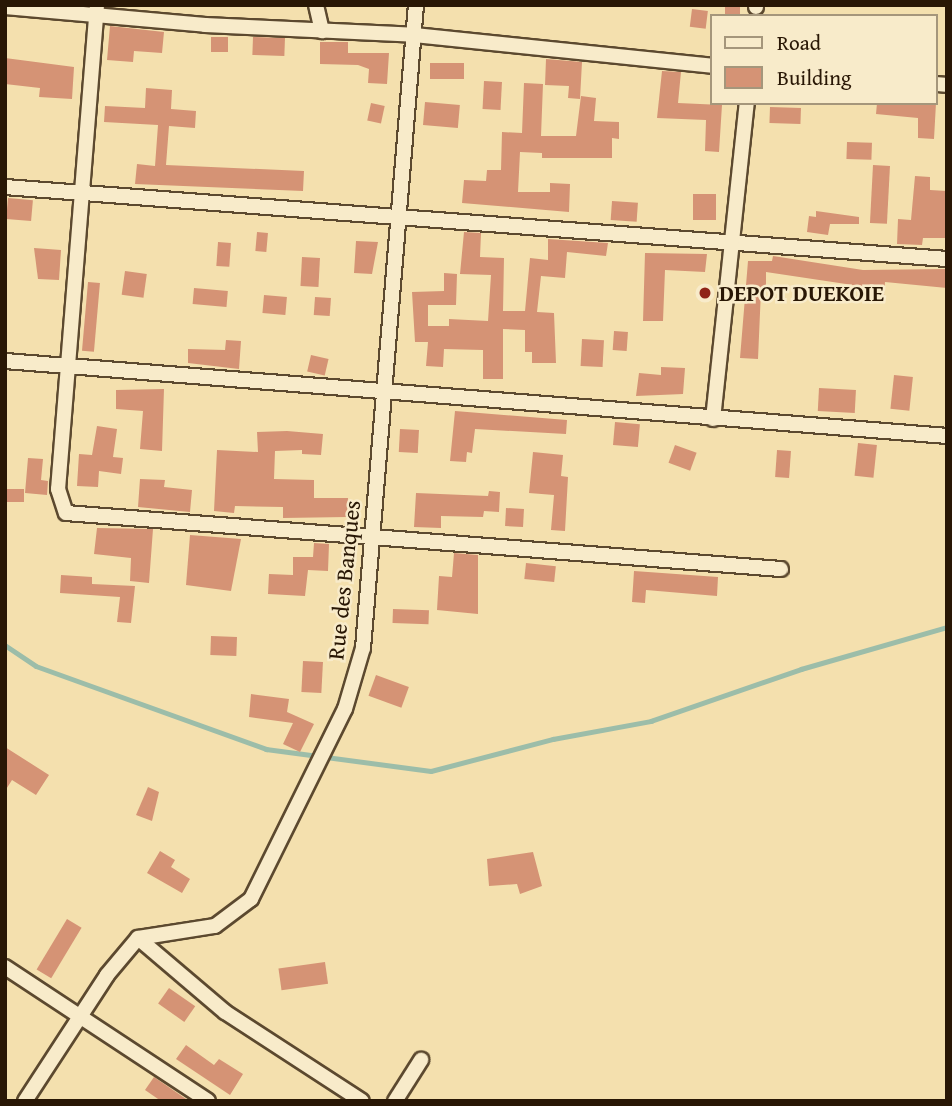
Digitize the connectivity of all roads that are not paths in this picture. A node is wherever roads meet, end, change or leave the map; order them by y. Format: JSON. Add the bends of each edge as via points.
{"nodes":[{"id":1,"x":316,"y":5,"type":"edge"},
{"id":2,"x":416,"y":5,"type":"edge"},
{"id":3,"x":5,"y":7,"type":"edge"},
{"id":4,"x":97,"y":10,"type":"edge"},
{"id":5,"x":323,"y":31,"type":"junction"},
{"id":6,"x":414,"y":35,"type":"junction"},
{"id":7,"x":710,"y":66,"type":"edge"},
{"id":8,"x":747,"y":105,"type":"edge"},
{"id":9,"x":5,"y":187,"type":"edge"},
{"id":10,"x":82,"y":191,"type":"junction"},
{"id":11,"x":397,"y":219,"type":"junction"},
{"id":12,"x":733,"y":242,"type":"junction"},
{"id":13,"x":947,"y":259,"type":"edge"},
{"id":14,"x":5,"y":361,"type":"edge"},
{"id":15,"x":66,"y":368,"type":"junction"},
{"id":16,"x":384,"y":392,"type":"junction"},
{"id":17,"x":713,"y":419,"type":"junction"},
{"id":18,"x":947,"y":436,"type":"edge"},
{"id":19,"x":373,"y":537,"type":"junction"},
{"id":20,"x":781,"y":569,"type":"dead end"},
{"id":21,"x":138,"y":938,"type":"junction"},
{"id":22,"x":5,"y":967,"type":"edge"},
{"id":23,"x":80,"y":1019,"type":"junction"},
{"id":24,"x":421,"y":1060,"type":"dead end"},
{"id":25,"x":25,"y":1101,"type":"edge"},
{"id":26,"x":208,"y":1101,"type":"edge"},
{"id":27,"x":362,"y":1101,"type":"edge"},
{"id":28,"x":395,"y":1101,"type":"edge"}],
"edges":[{"from":1,"to":5,"type":"street"},
{"from":2,"to":6,"type":"street","name":"Rue des Banques"},
{"from":3,"to":4,"type":"street"},
{"from":4,"to":5,"type":"street"},
{"from":4,"to":10,"type":"street"},
{"from":5,"to":6,"type":"street"},
{"from":6,"to":7,"type":"street"},
{"from":6,"to":11,"type":"street","name":"Rue des Banques"},
{"from":8,"to":12,"type":"street"},
{"from":9,"to":10,"type":"street"},
{"from":10,"to":11,"type":"street"},
{"from":10,"to":15,"type":"street"},
{"from":11,"to":12,"type":"street"},
{"from":11,"to":16,"type":"street","name":"Rue des Banques"},
{"from":12,"to":13,"type":"street"},
{"from":12,"to":17,"type":"street"},
{"from":14,"to":15,"type":"street"},
{"from":15,"to":16,"type":"street"},
{"from":15,"to":19,"type":"street","via":[[58,489],[66,513]]},
{"from":16,"to":17,"type":"street"},
{"from":16,"to":19,"type":"street","name":"Rue des Banques"},
{"from":17,"to":18,"type":"street"},
{"from":19,"to":20,"type":"street"},
{"from":19,"to":21,"type":"street","name":"Rue des Banques","via":[[363,648],[345,709],[251,899],[215,926]]},
{"from":21,"to":23,"type":"street","via":[[123,952]]},
{"from":21,"to":27,"type":"street","via":[[225,1012]]},
{"from":22,"to":23,"type":"street"},
{"from":23,"to":25,"type":"street"},
{"from":23,"to":26,"type":"street"},
{"from":24,"to":28,"type":"street"}]}
